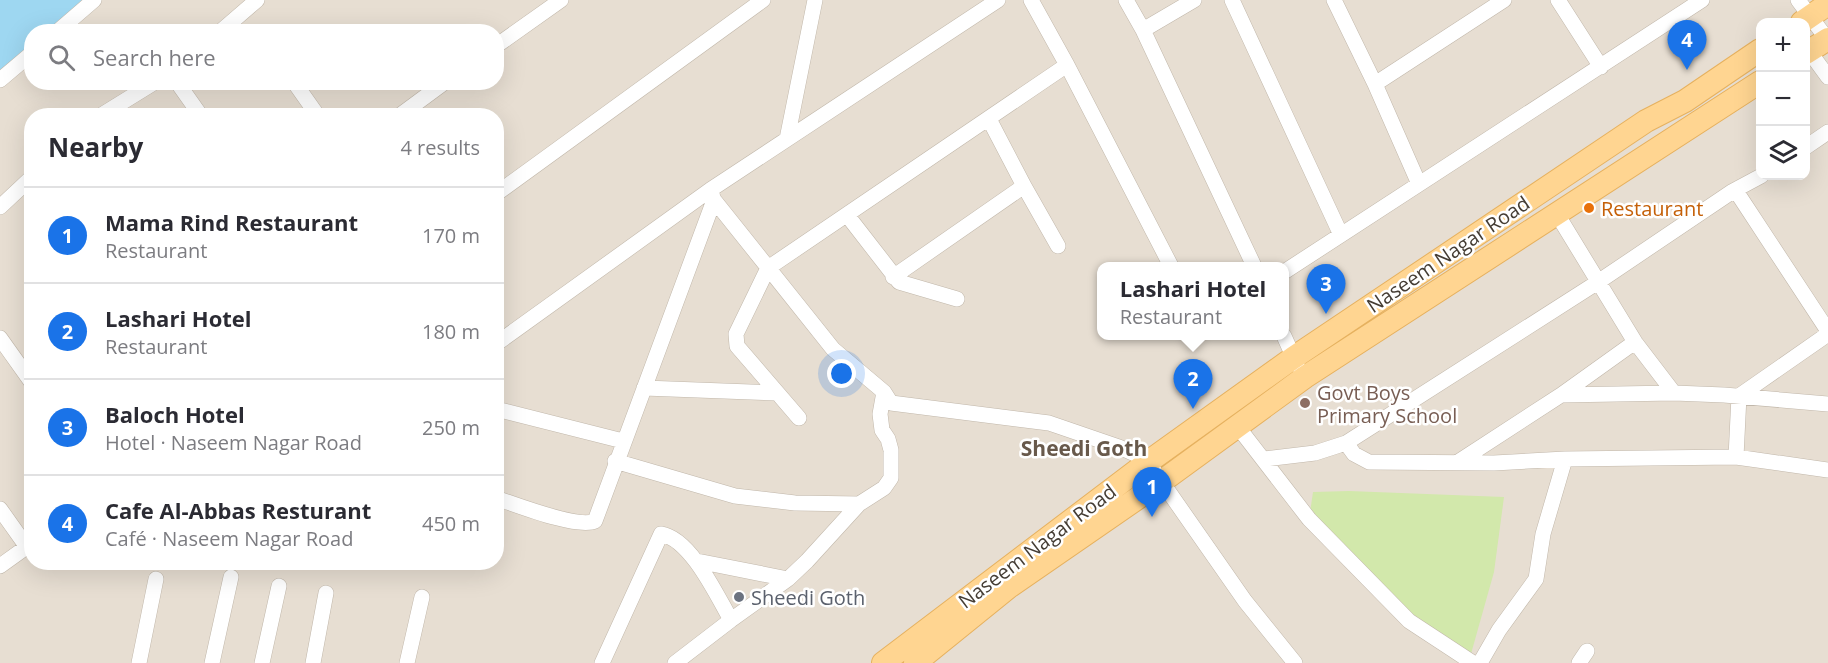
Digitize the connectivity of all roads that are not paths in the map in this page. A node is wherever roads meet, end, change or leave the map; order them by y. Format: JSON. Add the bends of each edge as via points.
{"nodes":[{"id":1,"x":257,"y":0,"type":"edge"},
{"id":2,"x":561,"y":0,"type":"edge"},
{"id":3,"x":763,"y":0,"type":"edge"},
{"id":4,"x":815,"y":0,"type":"edge"},
{"id":5,"x":1031,"y":0,"type":"edge"},
{"id":6,"x":1126,"y":0,"type":"edge"},
{"id":7,"x":1194,"y":0,"type":"edge"},
{"id":8,"x":1232,"y":0,"type":"edge"},
{"id":9,"x":1334,"y":0,"type":"edge"},
{"id":10,"x":1504,"y":0,"type":"edge"},
{"id":11,"x":1558,"y":0,"type":"edge"},
{"id":12,"x":1702,"y":0,"type":"edge"},
{"id":13,"x":92,"y":1,"type":"edge"},
{"id":14,"x":991,"y":1,"type":"edge"},
{"id":15,"x":1828,"y":4,"type":"edge"},
{"id":16,"x":1682,"y":5,"type":"edge"},
{"id":17,"x":1803,"y":13,"type":"edge"},
{"id":18,"x":66,"y":24,"type":"edge"},
{"id":19,"x":229,"y":24,"type":"edge"},
{"id":20,"x":1143,"y":30,"type":"junction"},
{"id":21,"x":504,"y":40,"type":"edge"},
{"id":22,"x":1817,"y":45,"type":"edge"},
{"id":23,"x":1756,"y":53,"type":"edge"},
{"id":24,"x":24,"y":60,"type":"edge"},
{"id":25,"x":1067,"y":65,"type":"junction"},
{"id":26,"x":1600,"y":67,"type":"junction"},
{"id":27,"x":1828,"y":77,"type":"edge"},
{"id":28,"x":0,"y":80,"type":"edge"},
{"id":29,"x":1375,"y":84,"type":"junction"},
{"id":30,"x":1756,"y":85,"type":"edge"},
{"id":31,"x":142,"y":90,"type":"edge"},
{"id":32,"x":183,"y":90,"type":"edge"},
{"id":33,"x":300,"y":90,"type":"edge"},
{"id":34,"x":434,"y":90,"type":"edge"},
{"id":35,"x":113,"y":108,"type":"edge"},
{"id":36,"x":195,"y":108,"type":"edge"},
{"id":37,"x":312,"y":108,"type":"edge"},
{"id":38,"x":410,"y":108,"type":"edge"},
{"id":39,"x":989,"y":118,"type":"junction"},
{"id":40,"x":1828,"y":132,"type":"edge"},
{"id":41,"x":787,"y":139,"type":"junction"},
{"id":42,"x":1810,"y":144,"type":"edge"},
{"id":43,"x":1756,"y":179,"type":"edge"},
{"id":44,"x":24,"y":184,"type":"edge"},
{"id":45,"x":1419,"y":184,"type":"junction"},
{"id":46,"x":1024,"y":186,"type":"junction"},
{"id":47,"x":504,"y":188,"type":"edge"},
{"id":48,"x":1736,"y":191,"type":"junction"},
{"id":49,"x":712,"y":195,"type":"junction"},
{"id":50,"x":0,"y":207,"type":"edge"},
{"id":51,"x":1557,"y":214,"type":"junction"},
{"id":52,"x":847,"y":215,"type":"junction"},
{"id":53,"x":1341,"y":236,"type":"junction"},
{"id":54,"x":1058,"y":246,"type":"dead end"},
{"id":55,"x":1168,"y":262,"type":"edge"},
{"id":56,"x":1252,"y":262,"type":"edge"},
{"id":57,"x":768,"y":268,"type":"junction"},
{"id":58,"x":1289,"y":269,"type":"edge"},
{"id":59,"x":893,"y":277,"type":"junction"},
{"id":60,"x":1598,"y":282,"type":"junction"},
{"id":61,"x":957,"y":298,"type":"dead end"},
{"id":62,"x":1828,"y":332,"type":"edge"},
{"id":63,"x":0,"y":338,"type":"edge"},
{"id":64,"x":504,"y":338,"type":"edge"},
{"id":65,"x":1286,"y":340,"type":"edge"},
{"id":66,"x":1635,"y":342,"type":"junction"},
{"id":67,"x":1293,"y":358,"type":"junction"},
{"id":68,"x":24,"y":371,"type":"edge"},
{"id":69,"x":1305,"y":378,"type":"junction"},
{"id":70,"x":644,"y":388,"type":"junction"},
{"id":71,"x":884,"y":392,"type":"junction"},
{"id":72,"x":777,"y":393,"type":"junction"},
{"id":73,"x":1674,"y":393,"type":"junction"},
{"id":74,"x":1561,"y":395,"type":"junction"},
{"id":75,"x":1740,"y":396,"type":"junction"},
{"id":76,"x":1828,"y":404,"type":"edge"},
{"id":77,"x":504,"y":411,"type":"edge"},
{"id":78,"x":799,"y":418,"type":"dead end"},
{"id":79,"x":1238,"y":427,"type":"junction"},
{"id":80,"x":623,"y":441,"type":"junction"},
{"id":81,"x":1346,"y":443,"type":"junction"},
{"id":82,"x":1736,"y":458,"type":"junction"},
{"id":83,"x":1264,"y":459,"type":"junction"},
{"id":84,"x":1565,"y":459,"type":"junction"},
{"id":85,"x":615,"y":461,"type":"junction"},
{"id":86,"x":1148,"y":462,"type":"junction"},
{"id":87,"x":1458,"y":462,"type":"junction"},
{"id":88,"x":1828,"y":470,"type":"edge"},
{"id":89,"x":1161,"y":482,"type":"junction"},
{"id":90,"x":504,"y":500,"type":"edge"},
{"id":91,"x":859,"y":504,"type":"junction"},
{"id":92,"x":0,"y":509,"type":"edge"},
{"id":93,"x":24,"y":539,"type":"edge"},
{"id":94,"x":24,"y":549,"type":"edge"},
{"id":95,"x":697,"y":561,"type":"junction"},
{"id":96,"x":0,"y":566,"type":"edge"},
{"id":97,"x":231,"y":577,"type":"dead end"},
{"id":98,"x":156,"y":579,"type":"dead end"},
{"id":99,"x":788,"y":579,"type":"junction"},
{"id":100,"x":279,"y":586,"type":"dead end"},
{"id":101,"x":326,"y":593,"type":"dead end"},
{"id":102,"x":422,"y":597,"type":"dead end"},
{"id":103,"x":732,"y":620,"type":"junction"},
{"id":104,"x":139,"y":663,"type":"edge"},
{"id":105,"x":212,"y":663,"type":"edge"},
{"id":106,"x":262,"y":663,"type":"edge"},
{"id":107,"x":312,"y":663,"type":"edge"},
{"id":108,"x":407,"y":663,"type":"edge"},
{"id":109,"x":602,"y":663,"type":"edge"},
{"id":110,"x":675,"y":663,"type":"edge"},
{"id":111,"x":882,"y":663,"type":"edge"},
{"id":112,"x":915,"y":663,"type":"edge"},
{"id":113,"x":1295,"y":663,"type":"edge"},
{"id":114,"x":1473,"y":663,"type":"edge"},
{"id":115,"x":1480,"y":663,"type":"edge"}],
"edges":[{"from":1,"to":19,"type":"street"},
{"from":2,"to":21,"type":"street"},
{"from":3,"to":47,"type":"street"},
{"from":4,"to":41,"type":"street"},
{"from":5,"to":25,"type":"street"},
{"from":6,"to":20,"type":"street"},
{"from":7,"to":20,"type":"street"},
{"from":8,"to":53,"type":"street"},
{"from":9,"to":29,"type":"street"},
{"from":10,"to":29,"type":"street"},
{"from":11,"to":26,"type":"street"},
{"from":12,"to":16,"type":"street"},
{"from":13,"to":18,"type":"street"},
{"from":14,"to":41,"type":"street"},
{"from":15,"to":17,"type":"main road"},
{"from":16,"to":26,"type":"street"},
{"from":17,"to":22,"type":"street"},
{"from":20,"to":56,"type":"street"},
{"from":22,"to":27,"type":"street"},
{"from":23,"to":67,"type":"main road","name":"Naseem Nagar Road","via":[[1646,122]]},
{"from":24,"to":28,"type":"street"},
{"from":25,"to":39,"type":"street"},
{"from":25,"to":55,"type":"street"},
{"from":26,"to":45,"type":"street"},
{"from":29,"to":45,"type":"street"},
{"from":30,"to":51,"type":"main road","name":"Naseem Nagar Road"},
{"from":31,"to":35,"type":"street"},
{"from":32,"to":36,"type":"street"},
{"from":33,"to":37,"type":"street"},
{"from":34,"to":38,"type":"street"},
{"from":39,"to":46,"type":"street"},
{"from":39,"to":52,"type":"street"},
{"from":40,"to":42,"type":"street"},
{"from":41,"to":49,"type":"street"},
{"from":43,"to":48,"type":"street"},
{"from":44,"to":50,"type":"street"},
{"from":45,"to":53,"type":"street"},
{"from":46,"to":54,"type":"street"},
{"from":46,"to":59,"type":"street"},
{"from":48,"to":60,"type":"street"},
{"from":48,"to":62,"type":"street"},
{"from":49,"to":57,"type":"street"},
{"from":49,"to":64,"type":"street"},
{"from":49,"to":70,"type":"street"},
{"from":51,"to":60,"type":"street"},
{"from":51,"to":69,"type":"main road","name":"Naseem Nagar Road"},
{"from":52,"to":57,"type":"street"},
{"from":52,"to":59,"type":"street"},
{"from":53,"to":58,"type":"street"},
{"from":57,"to":71,"type":"street","via":[[833,349]]},
{"from":57,"to":72,"type":"street","via":[[736,334],[737,346]]},
{"from":59,"to":61,"type":"street","via":[[907,286]]},
{"from":60,"to":66,"type":"street"},
{"from":60,"to":81,"type":"street"},
{"from":62,"to":75,"type":"street"},
{"from":63,"to":68,"type":"street"},
{"from":65,"to":67,"type":"street"},
{"from":66,"to":73,"type":"street"},
{"from":66,"to":74,"type":"street"},
{"from":67,"to":69,"type":"street"},
{"from":67,"to":86,"type":"main road","name":"Naseem Nagar Road"},
{"from":69,"to":79,"type":"main road","name":"Naseem Nagar Road"},
{"from":70,"to":72,"type":"street"},
{"from":70,"to":80,"type":"street"},
{"from":71,"to":86,"type":"street","via":[[891,403],[901,405],[1049,423],[1119,447]]},
{"from":71,"to":91,"type":"street","via":[[880,414],[891,450],[891,478],[884,488]]},
{"from":72,"to":78,"type":"street"},
{"from":73,"to":74,"type":"street"},
{"from":73,"to":75,"type":"street"},
{"from":74,"to":87,"type":"street"},
{"from":75,"to":76,"type":"street"},
{"from":75,"to":82,"type":"street"},
{"from":77,"to":80,"type":"street"},
{"from":79,"to":83,"type":"street"},
{"from":79,"to":89,"type":"main road","name":"Naseem Nagar Road"},
{"from":80,"to":85,"type":"street"},
{"from":81,"to":83,"type":"street","via":[[1315,453]]},
{"from":81,"to":87,"type":"street","via":[[1354,454],[1369,462]]},
{"from":82,"to":84,"type":"street"},
{"from":82,"to":88,"type":"street"},
{"from":83,"to":114,"type":"street","via":[[1309,519],[1409,621]]},
{"from":84,"to":87,"type":"street"},
{"from":84,"to":115,"type":"street","via":[[1543,534],[1536,579]]},
{"from":85,"to":90,"type":"street","via":[[595,521],[588,524]]},
{"from":85,"to":91,"type":"street","via":[[735,496],[795,503]]},
{"from":86,"to":89,"type":"street"},
{"from":86,"to":111,"type":"main road","name":"Naseem Nagar Road"},
{"from":89,"to":112,"type":"main road","name":"Naseem Nagar Road","via":[[1009,587]]},
{"from":89,"to":113,"type":"street","via":[[1245,601]]},
{"from":91,"to":99,"type":"street"},
{"from":92,"to":93,"type":"street"},
{"from":94,"to":96,"type":"street"},
{"from":95,"to":99,"type":"street"},
{"from":95,"to":103,"type":"street"},
{"from":95,"to":109,"type":"street","via":[[670,536],[661,534]]},
{"from":97,"to":105,"type":"street"},
{"from":98,"to":104,"type":"street"},
{"from":99,"to":103,"type":"street"},
{"from":100,"to":106,"type":"street"},
{"from":101,"to":107,"type":"street"},
{"from":102,"to":108,"type":"street"},
{"from":103,"to":110,"type":"street"}]}
